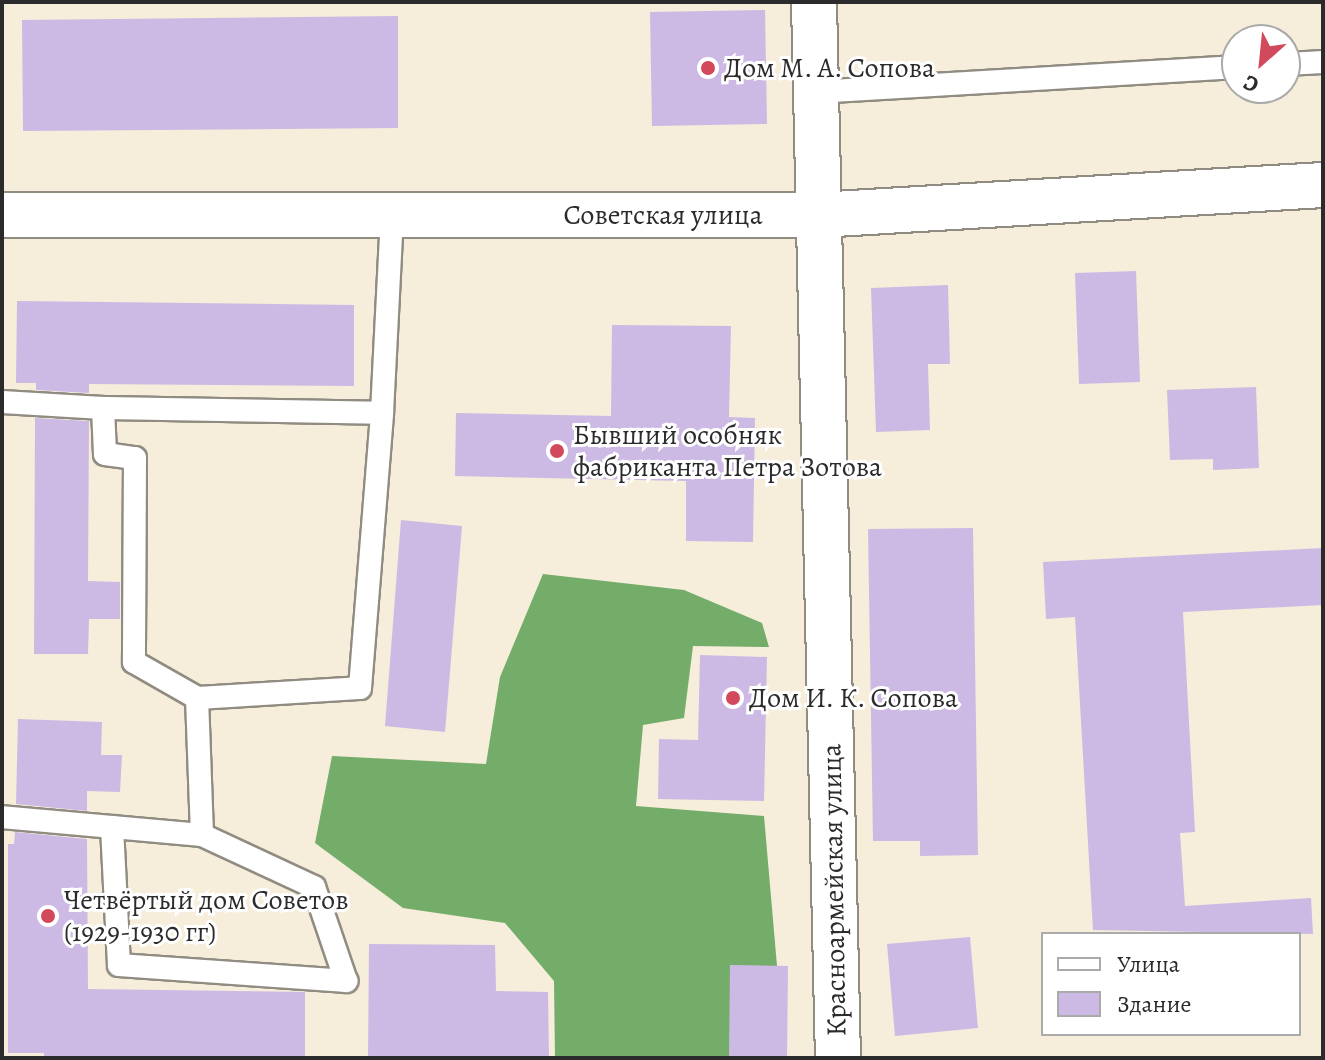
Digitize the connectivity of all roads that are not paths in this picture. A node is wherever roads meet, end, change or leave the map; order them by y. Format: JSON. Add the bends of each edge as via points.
{"nodes":[{"id":1,"x":814,"y":2,"type":"edge"},
{"id":2,"x":1323,"y":62,"type":"edge"},
{"id":3,"x":1301,"y":63,"type":"edge"},
{"id":4,"x":1221,"y":68,"type":"edge"},
{"id":5,"x":815,"y":92,"type":"junction"},
{"id":6,"x":1323,"y":185,"type":"edge"},
{"id":7,"x":2,"y":215,"type":"edge"},
{"id":8,"x":392,"y":215,"type":"junction"},
{"id":9,"x":818,"y":215,"type":"junction"},
{"id":10,"x":2,"y":402,"type":"edge"},
{"id":11,"x":103,"y":408,"type":"junction"},
{"id":12,"x":382,"y":413,"type":"junction"},
{"id":13,"x":197,"y":698,"type":"junction"},
{"id":14,"x":2,"y":817,"type":"edge"},
{"id":15,"x":112,"y":827,"type":"junction"},
{"id":16,"x":202,"y":835,"type":"junction"},
{"id":17,"x":838,"y":1058,"type":"edge"}],
"edges":[{"from":1,"to":5,"type":"street","name":"Красноармейская улица"},
{"from":2,"to":3,"type":"lane"},
{"from":4,"to":5,"type":"lane"},
{"from":5,"to":9,"type":"street","name":"Красноармейская улица"},
{"from":6,"to":9,"type":"street","name":"Советская улица"},
{"from":7,"to":8,"type":"street","name":"Советская улица"},
{"from":8,"to":9,"type":"street","name":"Советская улица"},
{"from":8,"to":12,"type":"lane"},
{"from":9,"to":17,"type":"street","name":"Красноармейская улица"},
{"from":10,"to":11,"type":"lane"},
{"from":11,"to":12,"type":"lane"},
{"from":11,"to":13,"type":"lane","via":[[105,454],[135,458],[134,662]]},
{"from":12,"to":13,"type":"lane","via":[[360,688]]},
{"from":13,"to":16,"type":"lane"},
{"from":14,"to":15,"type":"lane"},
{"from":15,"to":16,"type":"lane"},
{"from":15,"to":16,"type":"lane","via":[[119,965],[346,981],[314,887]]}]}
